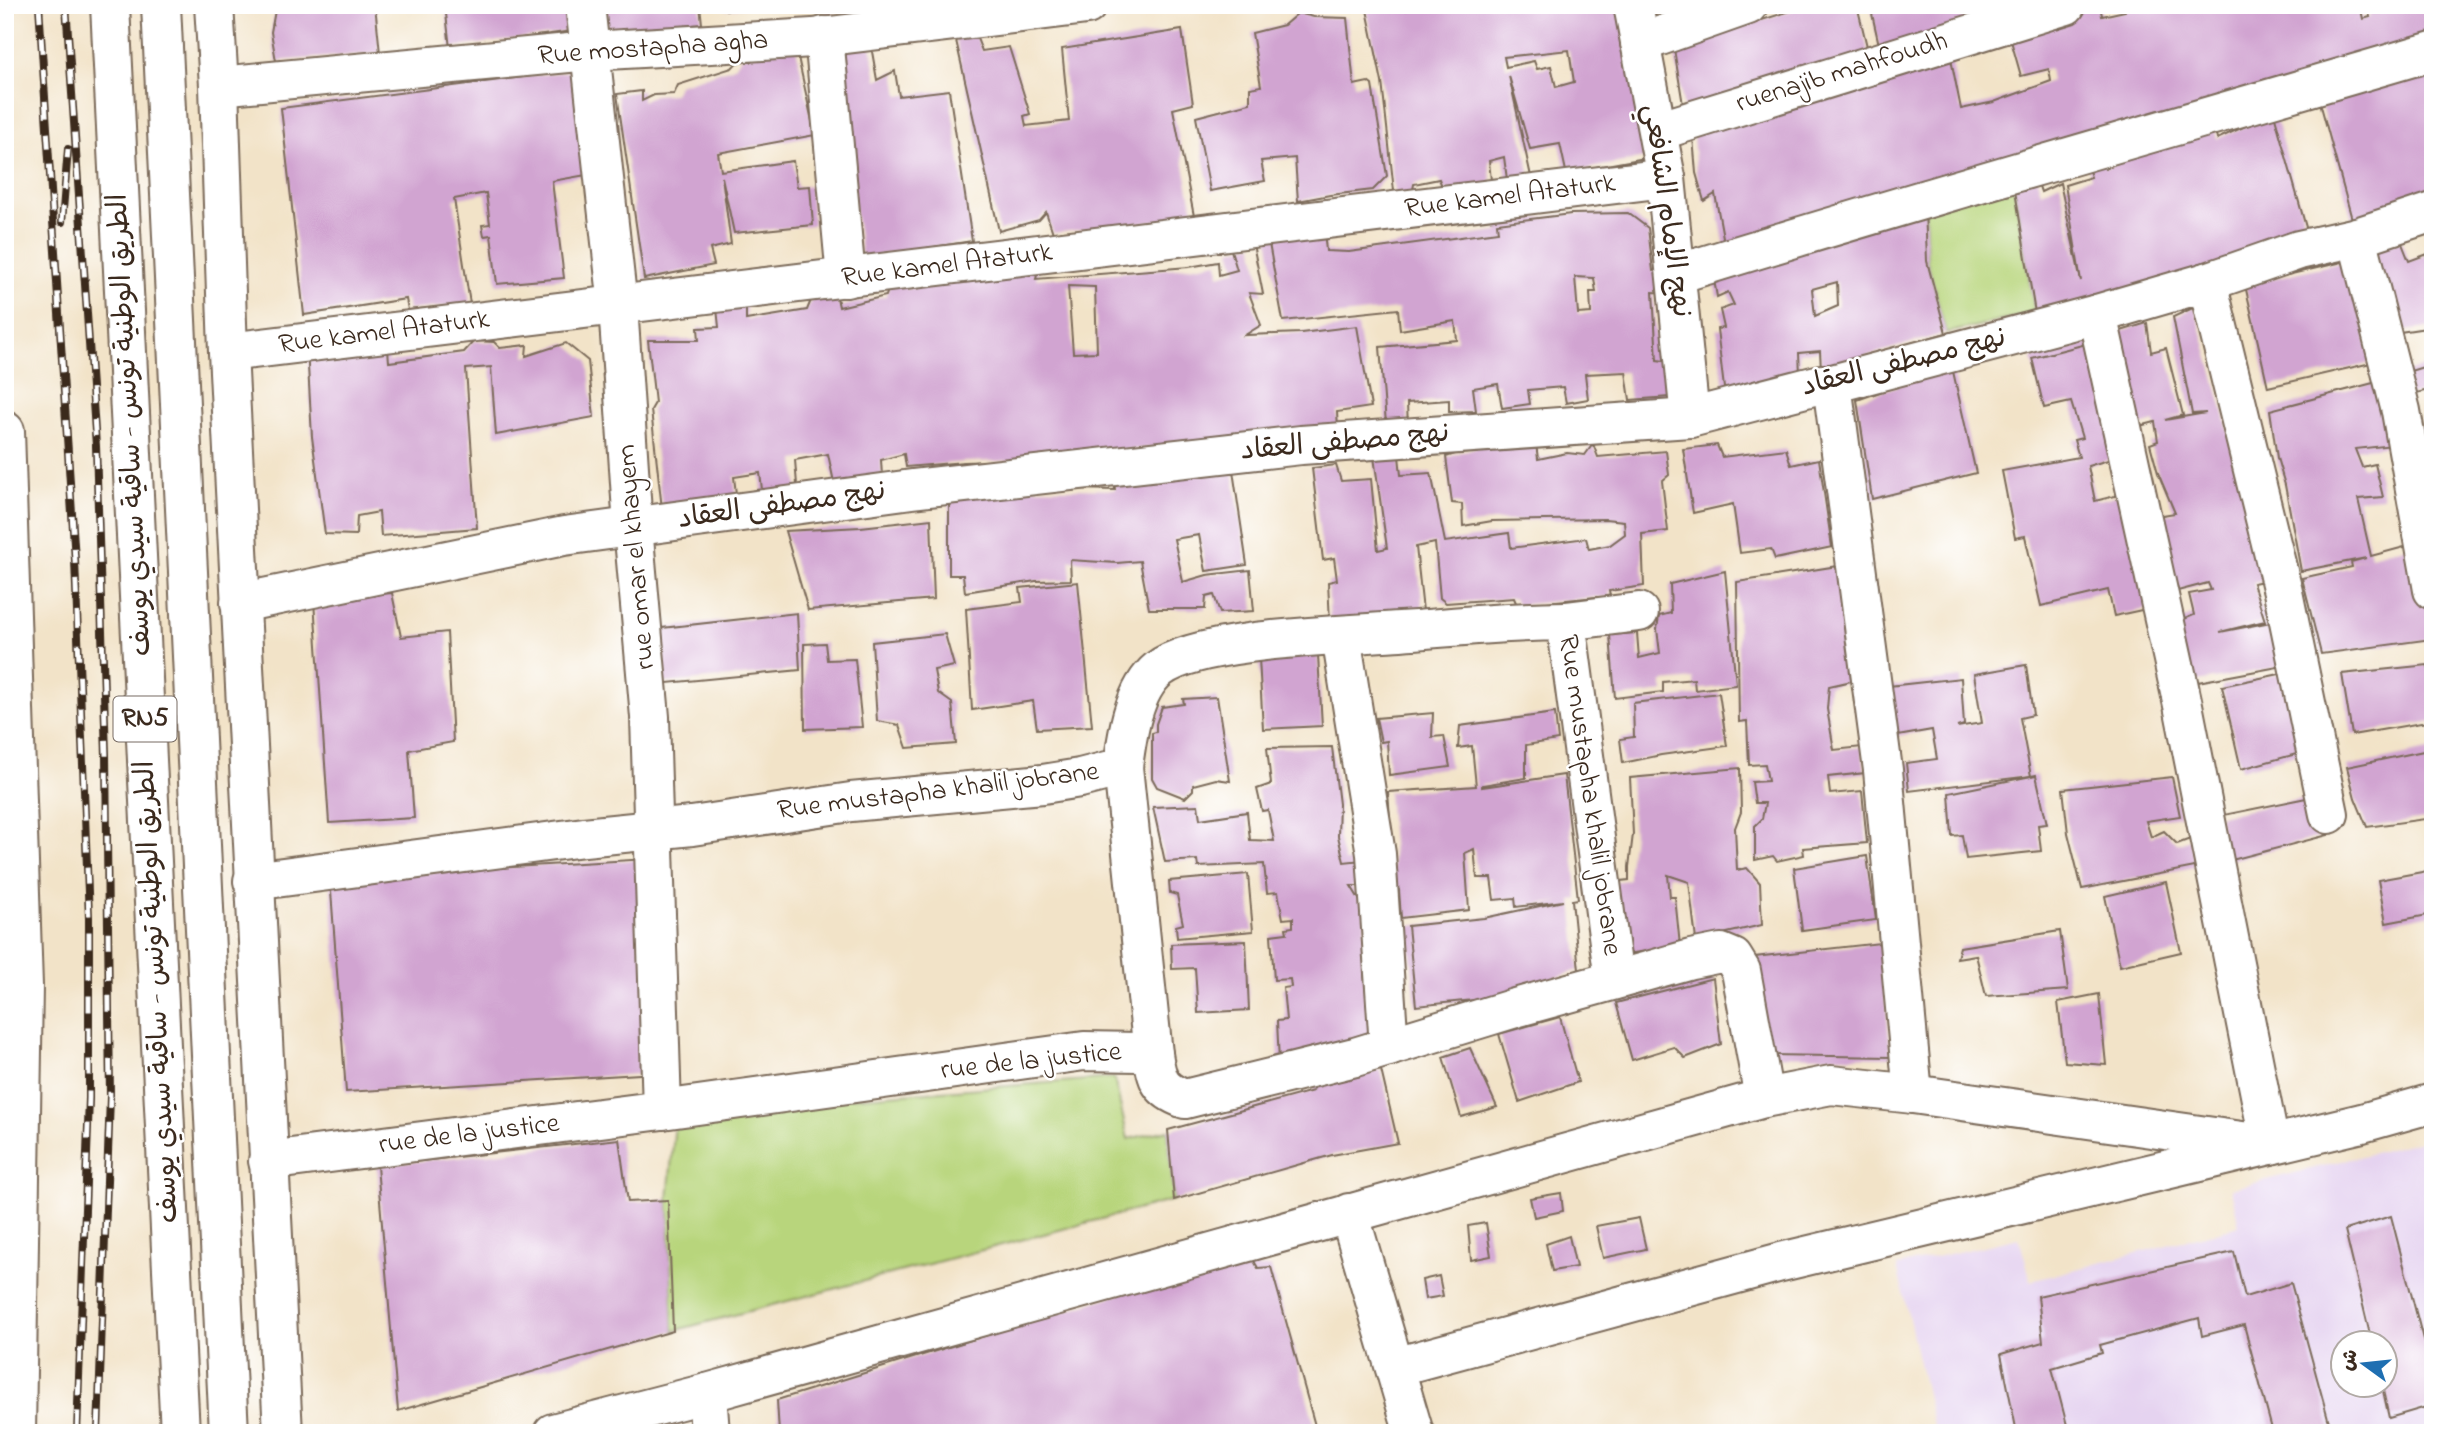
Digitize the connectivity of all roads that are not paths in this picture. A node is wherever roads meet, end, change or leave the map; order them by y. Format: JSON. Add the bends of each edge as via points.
{"nodes":[{"id":1,"x":110,"y":5,"type":"edge"},
{"id":2,"x":161,"y":5,"type":"edge"},
{"id":3,"x":214,"y":5,"type":"edge"},
{"id":4,"x":585,"y":5,"type":"edge"},
{"id":5,"x":1087,"y":5,"type":"edge"},
{"id":6,"x":1633,"y":5,"type":"edge"},
{"id":7,"x":1748,"y":5,"type":"edge"},
{"id":8,"x":2066,"y":5,"type":"edge"},
{"id":9,"x":816,"y":26,"type":"edge"},
{"id":10,"x":1640,"y":43,"type":"junction"},
{"id":11,"x":590,"y":51,"type":"junction"},
{"id":12,"x":2433,"y":51,"type":"edge"},
{"id":13,"x":219,"y":86,"type":"junction"},
{"id":14,"x":1658,"y":131,"type":"junction"},
{"id":15,"x":1666,"y":178,"type":"junction"},
{"id":16,"x":2433,"y":212,"type":"edge"},
{"id":17,"x":2357,"y":237,"type":"junction"},
{"id":18,"x":1677,"y":274,"type":"junction"},
{"id":19,"x":846,"y":278,"type":"junction"},
{"id":20,"x":2207,"y":282,"type":"junction"},
{"id":21,"x":618,"y":306,"type":"junction"},
{"id":22,"x":2097,"y":314,"type":"junction"},
{"id":23,"x":228,"y":352,"type":"junction"},
{"id":24,"x":1832,"y":384,"type":"junction"},
{"id":25,"x":1690,"y":418,"type":"junction"},
{"id":26,"x":5,"y":431,"type":"edge"},
{"id":27,"x":632,"y":527,"type":"junction"},
{"id":28,"x":2433,"y":590,"type":"edge"},
{"id":29,"x":240,"y":603,"type":"junction"},
{"id":30,"x":1639,"y":612,"type":"dead end"},
{"id":31,"x":9,"y":615,"type":"edge"},
{"id":32,"x":1566,"y":621,"type":"junction"},
{"id":33,"x":1341,"y":636,"type":"junction"},
{"id":34,"x":1123,"y":767,"type":"junction"},
{"id":35,"x":2329,"y":814,"type":"dead end"},
{"id":36,"x":653,"y":830,"type":"junction"},
{"id":37,"x":253,"y":881,"type":"junction"},
{"id":38,"x":1614,"y":980,"type":"junction"},
{"id":39,"x":14,"y":986,"type":"edge"},
{"id":40,"x":1389,"y":1047,"type":"junction"},
{"id":41,"x":1153,"y":1054,"type":"junction"},
{"id":42,"x":1913,"y":1094,"type":"junction"},
{"id":43,"x":1764,"y":1098,"type":"junction"},
{"id":44,"x":2433,"y":1103,"type":"edge"},
{"id":45,"x":662,"y":1110,"type":"junction"},
{"id":46,"x":2270,"y":1145,"type":"junction"},
{"id":47,"x":268,"y":1161,"type":"junction"},
{"id":48,"x":1349,"y":1213,"type":"junction"},
{"id":49,"x":1395,"y":1367,"type":"junction"},
{"id":50,"x":707,"y":1393,"type":"junction"},
{"id":51,"x":16,"y":1433,"type":"edge"},
{"id":52,"x":180,"y":1433,"type":"edge"},
{"id":53,"x":229,"y":1433,"type":"edge"},
{"id":54,"x":283,"y":1433,"type":"edge"},
{"id":55,"x":553,"y":1433,"type":"edge"},
{"id":56,"x":710,"y":1433,"type":"edge"},
{"id":57,"x":1414,"y":1433,"type":"edge"}],
"edges":[{"from":1,"to":52,"type":"main road","name":"الطريق الوطنية تونس - ساقية سيدي يوسف","number":"RN5"},
{"from":2,"to":53,"type":"main road","name":"الطريق الوطنية تونس - ساقية سيدي يوسف","number":"RN5"},
{"from":3,"to":13,"type":"main road"},
{"from":4,"to":11,"type":"main road","name":"rue omar el khayem"},
{"from":5,"to":9,"type":"main road","name":"Rue mostapha agha"},
{"from":6,"to":10,"type":"main road","name":"نهج الإمام الشافعي"},
{"from":7,"to":10,"type":"main road"},
{"from":8,"to":14,"type":"main road","name":"ruenajib mahfoudh"},
{"from":9,"to":11,"type":"main road","name":"Rue mostapha agha"},
{"from":9,"to":19,"type":"main road"},
{"from":10,"to":14,"type":"main road","name":"نهج الإمام الشافعي"},
{"from":11,"to":13,"type":"main road","name":"Rue mostapha agha"},
{"from":11,"to":21,"type":"main road","name":"rue omar el khayem"},
{"from":12,"to":18,"type":"main road"},
{"from":13,"to":23,"type":"main road"},
{"from":14,"to":15,"type":"main road","name":"نهج الإمام الشافعي"},
{"from":15,"to":18,"type":"main road","name":"نهج الإمام الشافعي"},
{"from":15,"to":19,"type":"main road","name":"Rue kamel Ataturk"},
{"from":16,"to":17,"type":"main road","name":"نهج مصطفى العقاد"},
{"from":17,"to":20,"type":"main road","name":"نهج مصطفى العقاد","via":[[2299,250]]},
{"from":17,"to":28,"type":"main road","via":[[2401,411]]},
{"from":18,"to":25,"type":"main road","name":"نهج الإمام الشافعي"},
{"from":19,"to":21,"type":"main road","name":"Rue kamel Ataturk"},
{"from":20,"to":22,"type":"main road","name":"نهج مصطفى العقاد"},
{"from":20,"to":35,"type":"main road","via":[[2283,592]]},
{"from":21,"to":23,"type":"main road","name":"Rue kamel Ataturk"},
{"from":21,"to":27,"type":"main road","name":"rue omar el khayem"},
{"from":22,"to":24,"type":"main road","name":"نهج مصطفى العقاد"},
{"from":22,"to":46,"type":"main road","via":[[2183,705]]},
{"from":23,"to":29,"type":"main road"},
{"from":24,"to":25,"type":"main road","name":"نهج مصطفى العقاد"},
{"from":24,"to":42,"type":"main road","via":[[1884,770]]},
{"from":25,"to":27,"type":"main road","name":"نهج مصطفى العقاد","via":[[1301,445],[912,489]]},
{"from":26,"to":31,"type":"main road"},
{"from":27,"to":29,"type":"main road","name":"نهج مصطفى العقاد","via":[[564,536]]},
{"from":27,"to":36,"type":"main road","name":"rue omar el khayem","via":[[650,717]]},
{"from":29,"to":37,"type":"main road"},
{"from":30,"to":32,"type":"main road"},
{"from":31,"to":39,"type":"main road"},
{"from":32,"to":33,"type":"main road","name":"Rue mustapha khalil jobrane"},
{"from":32,"to":38,"type":"main road","name":"Rue mustapha khalil jobrane"},
{"from":33,"to":34,"type":"main road","name":"Rue mustapha khalil jobrane","via":[[1235,645],[1201,651],[1162,666],[1149,678],[1130,721]]},
{"from":33,"to":40,"type":"main road","via":[[1376,854]]},
{"from":34,"to":36,"type":"main road","name":"Rue mustapha khalil jobrane","via":[[1043,784],[851,802]]},
{"from":34,"to":41,"type":"main road"},
{"from":36,"to":37,"type":"main road","name":"Rue mustapha khalil jobrane"},
{"from":36,"to":45,"type":"main road","name":"rue omar el khayem"},
{"from":37,"to":47,"type":"main road"},
{"from":38,"to":40,"type":"main road","name":"rue de la justice"},
{"from":38,"to":43,"type":"main road","name":"rue de la justice","via":[[1691,958],[1721,953],[1733,958],[1741,971]]},
{"from":39,"to":51,"type":"main road"},
{"from":40,"to":41,"type":"main road","name":"rue de la justice","via":[[1185,1099],[1161,1085]]},
{"from":41,"to":45,"type":"main road","name":"rue de la justice","via":[[1084,1051]]},
{"from":42,"to":43,"type":"main road","via":[[1831,1086]]},
{"from":42,"to":46,"type":"main road"},
{"from":43,"to":48,"type":"main road"},
{"from":44,"to":46,"type":"main road"},
{"from":45,"to":47,"type":"main road","name":"rue de la justice"},
{"from":46,"to":49,"type":"main road","via":[[1781,1262]]},
{"from":47,"to":54,"type":"main road"},
{"from":48,"to":49,"type":"main road"},
{"from":48,"to":50,"type":"main road"},
{"from":49,"to":57,"type":"main road"},
{"from":50,"to":55,"type":"main road"},
{"from":50,"to":56,"type":"main road"}]}
